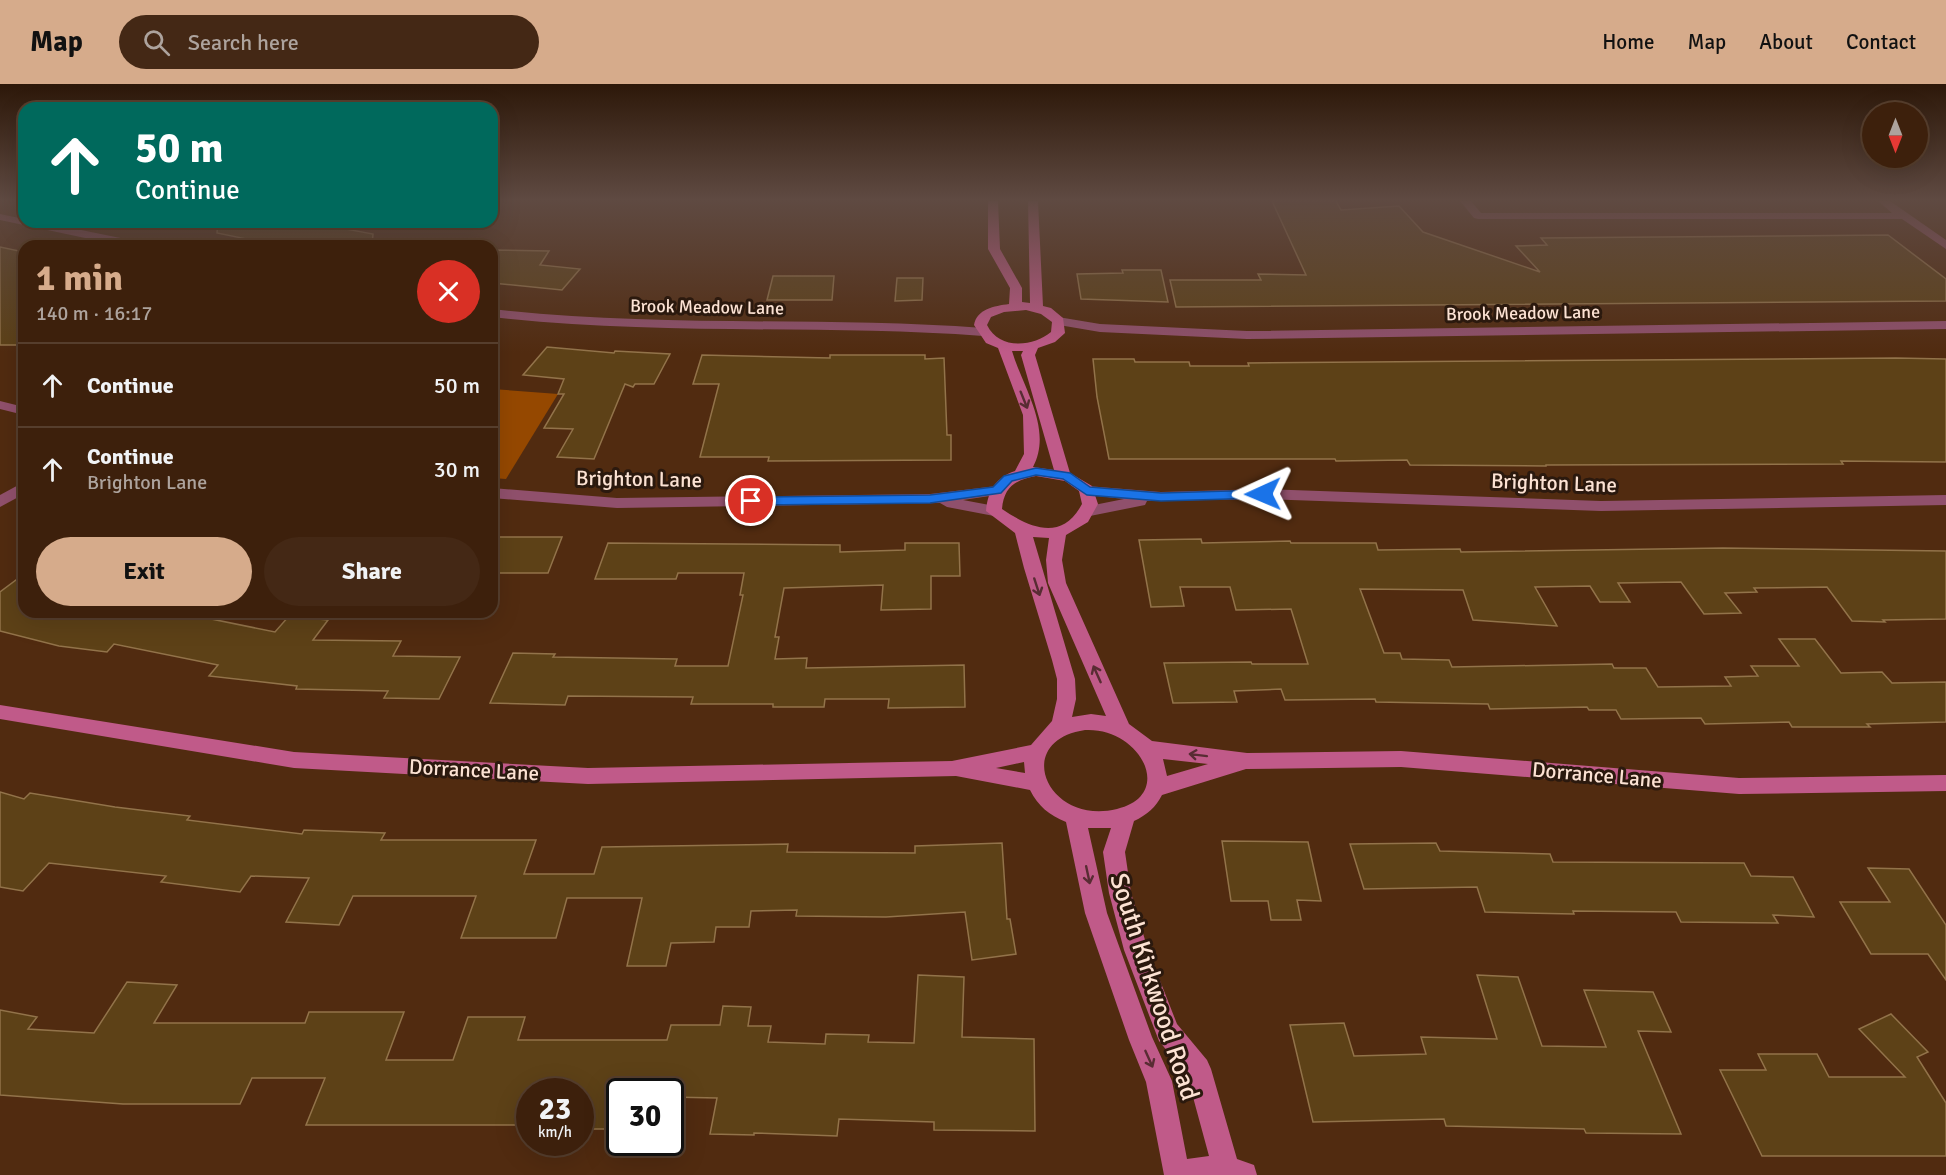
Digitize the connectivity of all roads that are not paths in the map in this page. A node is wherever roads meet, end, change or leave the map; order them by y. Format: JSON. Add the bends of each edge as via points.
{"nodes":[{"id":1,"x":996,"y":252,"type":"edge"},
{"id":2,"x":1035,"y":252,"type":"edge"},
{"id":3,"x":1015,"y":306,"type":"junction"},
{"id":4,"x":1037,"y":308,"type":"junction"},
{"id":5,"x":498,"y":314,"type":"edge"},
{"id":6,"x":1946,"y":325,"type":"edge"},
{"id":7,"x":982,"y":326,"type":"junction"},
{"id":8,"x":1057,"y":328,"type":"junction"},
{"id":9,"x":1004,"y":345,"type":"junction"},
{"id":10,"x":1032,"y":346,"type":"junction"},
{"id":11,"x":0,"y":405,"type":"edge"},
{"id":12,"x":18,"y":410,"type":"edge"},
{"id":13,"x":1021,"y":474,"type":"junction"},
{"id":14,"x":1063,"y":475,"type":"junction"},
{"id":15,"x":997,"y":490,"type":"junction"},
{"id":16,"x":18,"y":491,"type":"edge"},
{"id":17,"x":1087,"y":491,"type":"junction"},
{"id":18,"x":498,"y":493,"type":"edge"},
{"id":19,"x":1161,"y":497,"type":"junction"},
{"id":20,"x":930,"y":499,"type":"junction"},
{"id":21,"x":1946,"y":500,"type":"edge"},
{"id":22,"x":0,"y":502,"type":"edge"},
{"id":23,"x":994,"y":511,"type":"junction"},
{"id":24,"x":1090,"y":511,"type":"junction"},
{"id":25,"x":1023,"y":530,"type":"junction"},
{"id":26,"x":1058,"y":532,"type":"junction"},
{"id":27,"x":0,"y":712,"type":"edge"},
{"id":28,"x":1121,"y":728,"type":"junction"},
{"id":29,"x":1055,"y":731,"type":"junction"},
{"id":30,"x":1149,"y":749,"type":"junction"},
{"id":31,"x":1036,"y":752,"type":"junction"},
{"id":32,"x":1247,"y":761,"type":"junction"},
{"id":33,"x":952,"y":769,"type":"junction"},
{"id":34,"x":1036,"y":783,"type":"junction"},
{"id":35,"x":1946,"y":783,"type":"edge"},
{"id":36,"x":1156,"y":788,"type":"junction"},
{"id":37,"x":1125,"y":817,"type":"junction"},
{"id":38,"x":1076,"y":818,"type":"junction"},
{"id":39,"x":1235,"y":1172,"type":"edge"},
{"id":40,"x":1178,"y":1175,"type":"edge"}],
"edges":[{"from":1,"to":3,"type":"main road","via":[[1016,288]]},
{"from":2,"to":4,"type":"main road"},
{"from":3,"to":4,"type":"main road"},
{"from":3,"to":7,"type":"main road","via":[[994,310]]},
{"from":4,"to":8,"type":"main road","via":[[1053,316]]},
{"from":5,"to":7,"type":"street","name":"Brook Meadow Lane","via":[[678,327]]},
{"from":6,"to":8,"type":"street","name":"Brook Meadow Lane","via":[[1247,335]]},
{"from":7,"to":9,"type":"main road","via":[[995,342]]},
{"from":8,"to":10,"type":"main road","via":[[1043,343]]},
{"from":9,"to":10,"type":"main road"},
{"from":9,"to":13,"type":"main road","one_way":true,"via":[[1030,415],[1032,454]]},
{"from":10,"to":14,"type":"main road","via":[[1028,355]]},
{"from":11,"to":12,"type":"street"},
{"from":13,"to":14,"type":"main road","via":[[1036,471]]},
{"from":13,"to":15,"type":"main road","via":[[1008,479]]},
{"from":14,"to":17,"type":"main road"},
{"from":15,"to":20,"type":"street","name":"Brighton Lane"},
{"from":15,"to":23,"type":"main road"},
{"from":16,"to":22,"type":"street"},
{"from":17,"to":19,"type":"street","name":"Brighton Lane"},
{"from":17,"to":24,"type":"main road"},
{"from":18,"to":20,"type":"street","name":"Brighton Lane","via":[[617,502]]},
{"from":19,"to":21,"type":"street","name":"Brighton Lane","via":[[1263,494],[1601,506]]},
{"from":19,"to":24,"type":"street","name":"Brighton Lane"},
{"from":20,"to":23,"type":"street","name":"Brighton Lane"},
{"from":23,"to":25,"type":"main road"},
{"from":24,"to":26,"type":"main road","via":[[1072,528]]},
{"from":25,"to":26,"type":"main road"},
{"from":25,"to":29,"type":"main road","one_way":true,"via":[[1028,559],[1066,681],[1066,708]]},
{"from":28,"to":26,"type":"main road","one_way":true,"via":[[1057,583],[1054,560]]},
{"from":27,"to":33,"type":"main road","name":"Dorrance Lane","via":[[294,760],[588,776]]},
{"from":28,"to":29,"type":"main road","via":[[1087,722]]},
{"from":28,"to":30,"type":"main road"},
{"from":29,"to":31,"type":"main road"},
{"from":32,"to":30,"type":"main road","name":"Dorrance Lane","one_way":true},
{"from":30,"to":36,"type":"main road","via":[[1158,775]]},
{"from":31,"to":33,"type":"main road","name":"Dorrance Lane"},
{"from":31,"to":34,"type":"main road"},
{"from":32,"to":35,"type":"main road","name":"Dorrance Lane","via":[[1401,759],[1739,786]]},
{"from":32,"to":36,"type":"main road","name":"Dorrance Lane"},
{"from":33,"to":34,"type":"main road","name":"Dorrance Lane"},
{"from":34,"to":38,"type":"main road","via":[[1058,809]]},
{"from":36,"to":37,"type":"main road","via":[[1139,810]]},
{"from":37,"to":38,"type":"main road","via":[[1109,821]]},
{"from":37,"to":39,"type":"main road","name":"South Kirkwood Road","via":[[1114,852],[1130,927],[1168,1032],[1198,1069]]},
{"from":38,"to":40,"type":"main road","name":"South Kirkwood Road","one_way":true,"via":[[1096,913],[1159,1081]]},
{"from":39,"to":40,"type":"main road","via":[[1192,1169]]}]}
